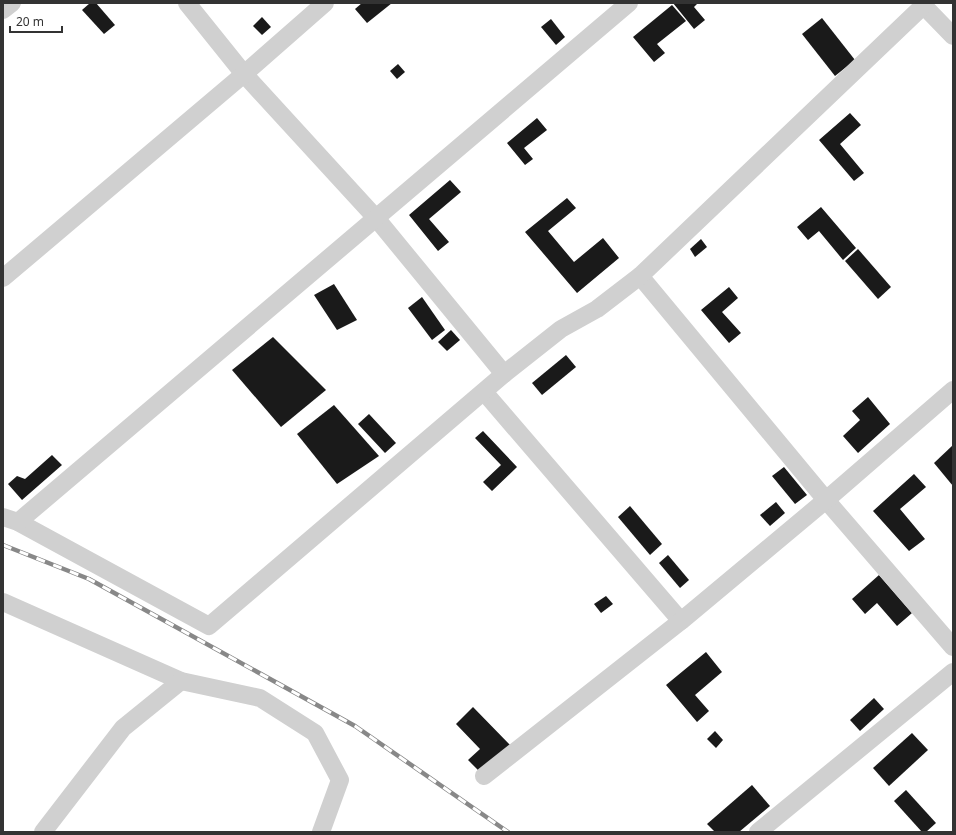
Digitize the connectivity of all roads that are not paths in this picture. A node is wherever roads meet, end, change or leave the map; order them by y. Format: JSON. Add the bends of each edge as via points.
{"nodes":[{"id":1,"x":12,"y":3,"type":"edge"},
{"id":2,"x":188,"y":3,"type":"edge"},
{"id":3,"x":325,"y":3,"type":"edge"},
{"id":4,"x":629,"y":3,"type":"edge"},
{"id":5,"x":922,"y":4,"type":"edge"},
{"id":6,"x":3,"y":10,"type":"edge"},
{"id":7,"x":953,"y":36,"type":"edge"},
{"id":8,"x":244,"y":74,"type":"junction"},
{"id":9,"x":376,"y":218,"type":"junction"},
{"id":10,"x":640,"y":276,"type":"junction"},
{"id":11,"x":3,"y":278,"type":"edge"},
{"id":12,"x":504,"y":374,"type":"junction"},
{"id":13,"x":953,"y":390,"type":"edge"},
{"id":14,"x":485,"y":393,"type":"junction"},
{"id":15,"x":826,"y":500,"type":"junction"},
{"id":16,"x":11,"y":519,"type":"edge"},
{"id":17,"x":3,"y":602,"type":"edge"},
{"id":18,"x":681,"y":621,"type":"junction"},
{"id":19,"x":953,"y":647,"type":"edge"},
{"id":20,"x":953,"y":672,"type":"edge"},
{"id":21,"x":181,"y":681,"type":"junction"},
{"id":22,"x":484,"y":776,"type":"dead end"},
{"id":23,"x":43,"y":832,"type":"edge"},
{"id":24,"x":321,"y":832,"type":"edge"},
{"id":25,"x":758,"y":832,"type":"edge"}],
"edges":[{"from":1,"to":6,"type":"street"},
{"from":2,"to":8,"type":"street"},
{"from":3,"to":8,"type":"street"},
{"from":4,"to":9,"type":"street"},
{"from":5,"to":7,"type":"street"},
{"from":5,"to":10,"type":"street"},
{"from":8,"to":9,"type":"street"},
{"from":8,"to":11,"type":"street"},
{"from":9,"to":12,"type":"street"},
{"from":9,"to":16,"type":"street"},
{"from":10,"to":12,"type":"street","via":[[597,309],[561,328]]},
{"from":10,"to":15,"type":"street"},
{"from":12,"to":14,"type":"street"},
{"from":13,"to":15,"type":"street"},
{"from":14,"to":16,"type":"street","via":[[209,626]]},
{"from":14,"to":18,"type":"street"},
{"from":15,"to":18,"type":"street"},
{"from":15,"to":19,"type":"street"},
{"from":17,"to":21,"type":"street"},
{"from":18,"to":22,"type":"street"},
{"from":20,"to":25,"type":"street"},
{"from":21,"to":23,"type":"street","via":[[123,728]]},
{"from":21,"to":24,"type":"street","via":[[260,698],[315,733],[340,780]]}]}
